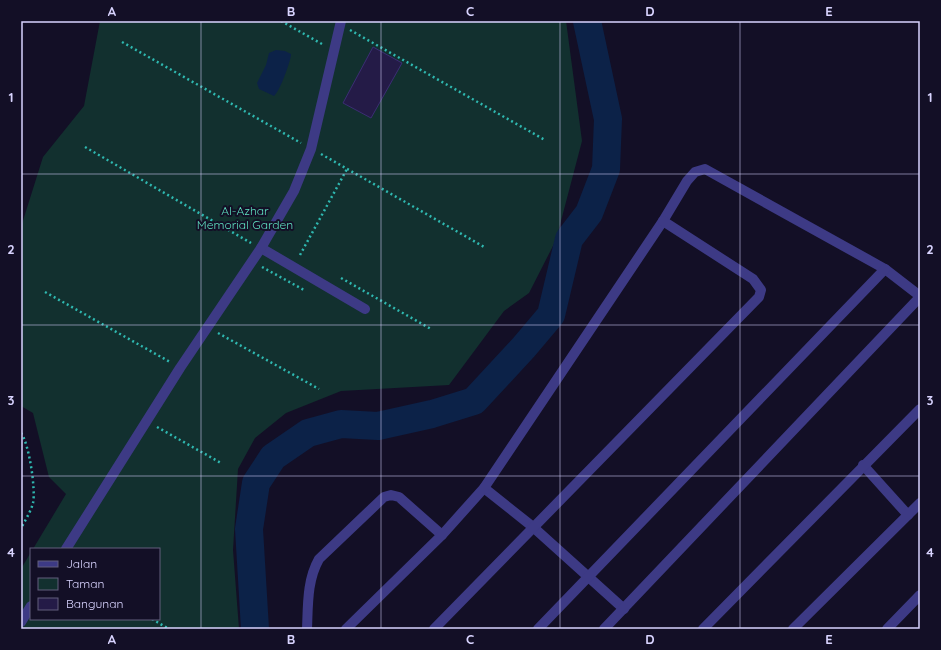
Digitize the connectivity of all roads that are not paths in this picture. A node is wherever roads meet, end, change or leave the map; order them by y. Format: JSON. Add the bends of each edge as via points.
{"nodes":[{"id":1,"x":341,"y":23,"type":"edge"},
{"id":2,"x":663,"y":221,"type":"junction"},
{"id":3,"x":260,"y":248,"type":"junction"},
{"id":4,"x":885,"y":268,"type":"junction"},
{"id":5,"x":920,"y":296,"type":"edge"},
{"id":6,"x":365,"y":309,"type":"dead end"},
{"id":7,"x":920,"y":409,"type":"edge"},
{"id":8,"x":863,"y":465,"type":"junction"},
{"id":9,"x":484,"y":488,"type":"junction"},
{"id":10,"x":920,"y":503,"type":"edge"},
{"id":11,"x":908,"y":515,"type":"junction"},
{"id":12,"x":533,"y":527,"type":"junction"},
{"id":13,"x":442,"y":535,"type":"junction"},
{"id":14,"x":67,"y":548,"type":"edge"},
{"id":15,"x":589,"y":577,"type":"junction"},
{"id":16,"x":920,"y":596,"type":"edge"},
{"id":17,"x":30,"y":608,"type":"edge"},
{"id":18,"x":624,"y":609,"type":"junction"},
{"id":19,"x":21,"y":622,"type":"edge"},
{"id":20,"x":307,"y":629,"type":"edge"},
{"id":21,"x":346,"y":629,"type":"edge"},
{"id":22,"x":434,"y":629,"type":"edge"},
{"id":23,"x":538,"y":629,"type":"edge"},
{"id":24,"x":604,"y":629,"type":"edge"},
{"id":25,"x":704,"y":629,"type":"edge"},
{"id":26,"x":793,"y":629,"type":"edge"},
{"id":27,"x":887,"y":629,"type":"edge"}],
"edges":[{"from":1,"to":3,"type":"street","via":[[311,148],[294,191]]},
{"from":2,"to":4,"type":"street","via":[[687,181],[695,172],[705,170]]},
{"from":2,"to":9,"type":"street"},
{"from":2,"to":12,"type":"street","via":[[754,279],[762,290],[759,297]]},
{"from":3,"to":6,"type":"street"},
{"from":3,"to":14,"type":"street","via":[[180,368]]},
{"from":4,"to":5,"type":"street"},
{"from":4,"to":15,"type":"street"},
{"from":5,"to":18,"type":"street"},
{"from":7,"to":8,"type":"street"},
{"from":8,"to":11,"type":"street"},
{"from":8,"to":25,"type":"street"},
{"from":9,"to":12,"type":"street"},
{"from":9,"to":13,"type":"street"},
{"from":10,"to":11,"type":"street"},
{"from":11,"to":26,"type":"street"},
{"from":12,"to":15,"type":"street"},
{"from":12,"to":22,"type":"street"},
{"from":13,"to":20,"type":"street","via":[[399,497],[384,497],[319,559],[310,581]]},
{"from":13,"to":21,"type":"street"},
{"from":15,"to":18,"type":"street"},
{"from":15,"to":23,"type":"street"},
{"from":16,"to":27,"type":"street"},
{"from":17,"to":19,"type":"street"},
{"from":18,"to":24,"type":"street"}]}
